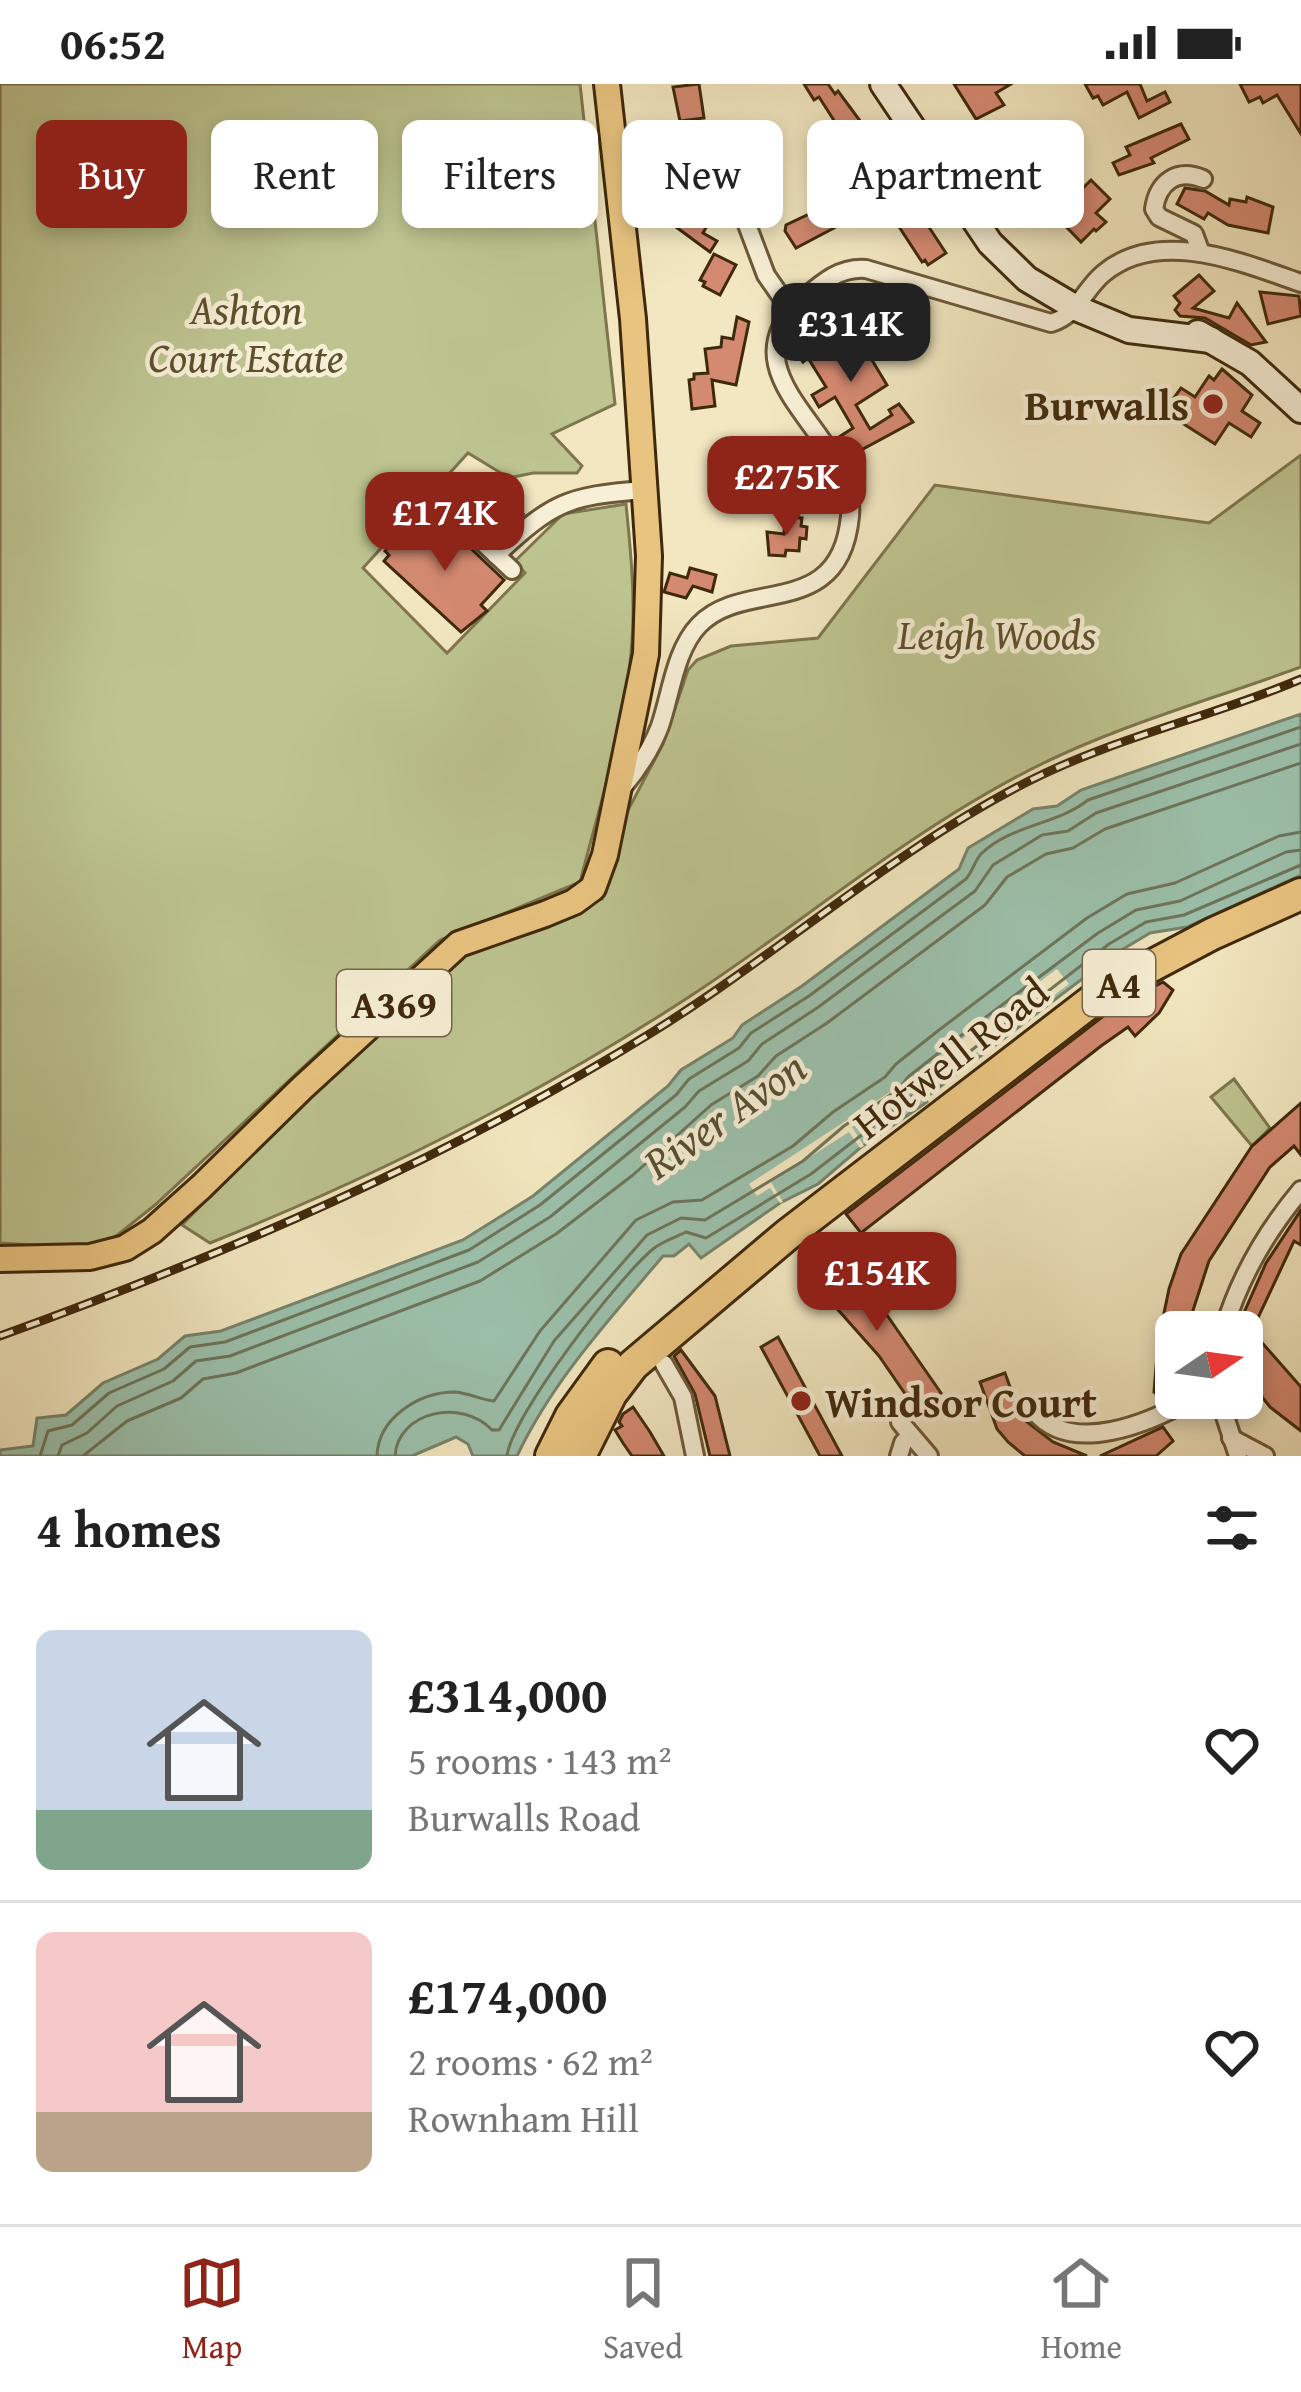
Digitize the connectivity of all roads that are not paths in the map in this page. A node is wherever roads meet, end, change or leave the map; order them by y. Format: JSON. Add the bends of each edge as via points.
{"nodes":[{"id":1,"x":607,"y":84,"type":"edge"},
{"id":2,"x":883,"y":84,"type":"edge"},
{"id":3,"x":1193,"y":170,"type":"dead end"},
{"id":4,"x":748,"y":228,"type":"edge"},
{"id":5,"x":1201,"y":254,"type":"junction"},
{"id":6,"x":1301,"y":283,"type":"edge"},
{"id":7,"x":1076,"y":308,"type":"junction"},
{"id":8,"x":791,"y":310,"type":"junction"},
{"id":9,"x":1301,"y":410,"type":"edge"},
{"id":10,"x":644,"y":490,"type":"junction"},
{"id":11,"x":441,"y":503,"type":"dead end"},
{"id":12,"x":496,"y":555,"type":"junction"},
{"id":13,"x":512,"y":570,"type":"dead end"},
{"id":14,"x":618,"y":792,"type":"junction"},
{"id":15,"x":1301,"y":894,"type":"edge"},
{"id":16,"x":1301,"y":1190,"type":"edge"},
{"id":17,"x":0,"y":1258,"type":"edge"},
{"id":18,"x":1231,"y":1311,"type":"edge"},
{"id":19,"x":664,"y":1364,"type":"dead end"},
{"id":20,"x":592,"y":1406,"type":"junction"},
{"id":21,"x":1035,"y":1412,"type":"dead end"},
{"id":22,"x":1155,"y":1419,"type":"edge"},
{"id":23,"x":1225,"y":1419,"type":"edge"},
{"id":24,"x":1231,"y":1438,"type":"junction"},
{"id":25,"x":550,"y":1456,"type":"edge"},
{"id":26,"x":565,"y":1456,"type":"edge"},
{"id":27,"x":580,"y":1456,"type":"edge"},
{"id":28,"x":591,"y":1456,"type":"edge"},
{"id":29,"x":695,"y":1456,"type":"edge"},
{"id":30,"x":899,"y":1456,"type":"edge"},
{"id":31,"x":929,"y":1456,"type":"edge"},
{"id":32,"x":1238,"y":1456,"type":"edge"},
{"id":33,"x":1265,"y":1456,"type":"edge"}],
"edges":[{"from":1,"to":10,"type":"main road","number":"A369"},
{"from":2,"to":7,"type":"main road","via":[[999,254]]},
{"from":3,"to":5,"type":"street","via":[[1168,180],[1154,209],[1194,234]]},
{"from":4,"to":8,"type":"street"},
{"from":5,"to":6,"type":"street"},
{"from":5,"to":7,"type":"street","via":[[1119,263]]},
{"from":7,"to":8,"type":"street","via":[[1045,323],[848,268]]},
{"from":7,"to":9,"type":"main road","via":[[1129,330],[1219,344]]},
{"from":8,"to":14,"type":"street","via":[[774,359],[846,483],[843,549],[806,587],[701,622],[686,642],[650,748]]},
{"from":10,"to":12,"type":"street","via":[[574,498]]},
{"from":10,"to":14,"type":"main road","number":"A369","via":[[646,654]]},
{"from":11,"to":12,"type":"street"},
{"from":12,"to":13,"type":"street"},
{"from":14,"to":17,"type":"main road","number":"A369","via":[[593,887],[574,902],[459,944],[152,1231],[90,1257]]},
{"from":15,"to":20,"type":"highway","name":"Hotwell Road","number":"A4","via":[[1106,990],[787,1235]]},
{"from":16,"to":18,"type":"street","via":[[1250,1262]]},
{"from":19,"to":29,"type":"street","via":[[683,1397]]},
{"from":20,"to":25,"type":"highway","number":"A4"},
{"from":20,"to":26,"type":"highway"},
{"from":20,"to":27,"type":"highway"},
{"from":20,"to":28,"type":"highway","number":"A4"},
{"from":21,"to":22,"type":"street","via":[[1060,1434],[1106,1441]]},
{"from":23,"to":24,"type":"street"},
{"from":24,"to":32,"type":"street"},
{"from":24,"to":33,"type":"street"},
{"from":30,"to":31,"type":"street","via":[[905,1428]]}]}
